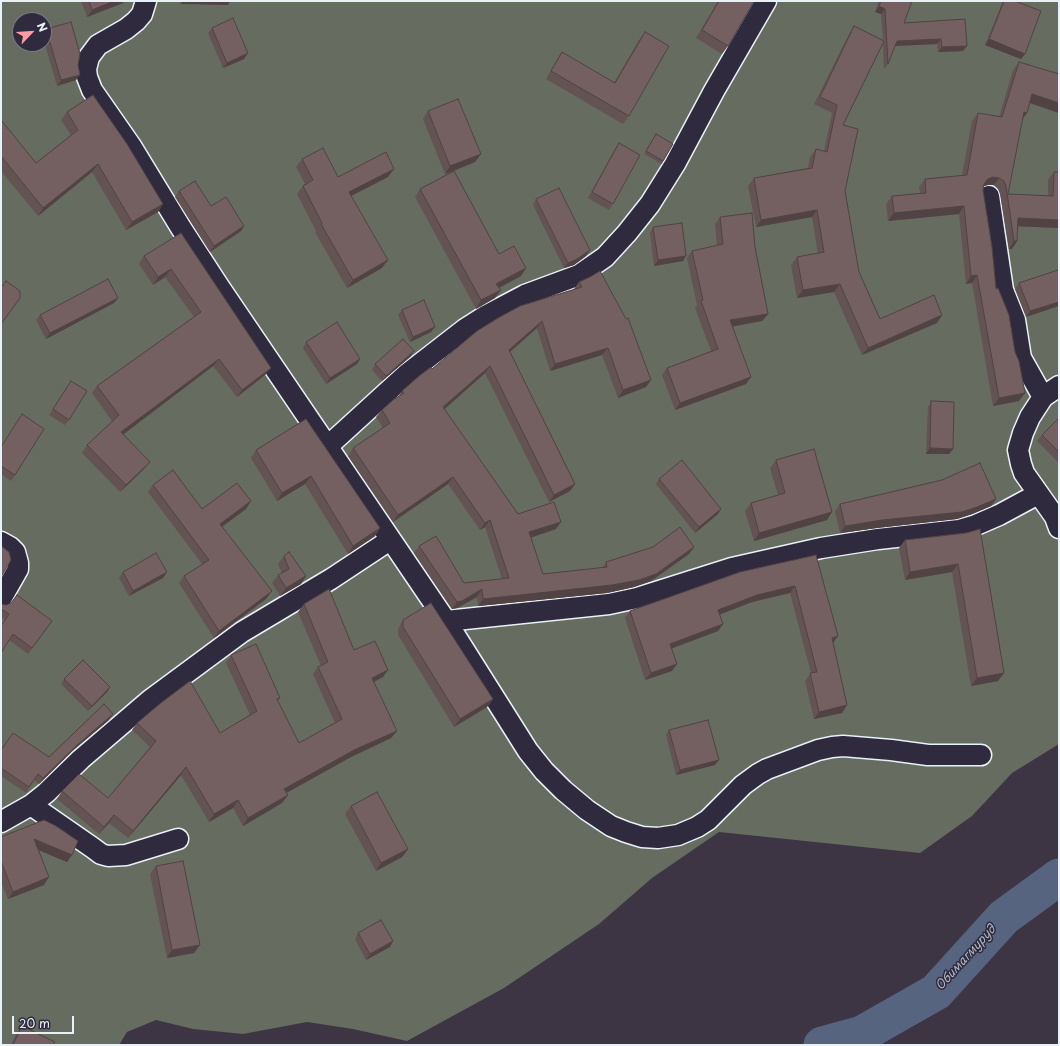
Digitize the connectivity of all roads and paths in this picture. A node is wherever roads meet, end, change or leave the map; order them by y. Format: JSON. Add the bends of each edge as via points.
{"nodes":[{"id":1,"x":146,"y":1,"type":"edge"},
{"id":2,"x":766,"y":1,"type":"edge"},
{"id":3,"x":989,"y":196,"type":"dead end"},
{"id":4,"x":1059,"y":386,"type":"edge"},
{"id":5,"x":1043,"y":397,"type":"junction"},
{"id":6,"x":328,"y":446,"type":"junction"},
{"id":7,"x":1038,"y":494,"type":"junction"},
{"id":8,"x":1059,"y":528,"type":"edge"},
{"id":9,"x":390,"y":540,"type":"junction"},
{"id":10,"x":1,"y":542,"type":"edge"},
{"id":11,"x":1,"y":599,"type":"edge"},
{"id":12,"x":446,"y":621,"type":"junction"},
{"id":13,"x":981,"y":755,"type":"dead end"},
{"id":14,"x":31,"y":805,"type":"junction"},
{"id":15,"x":1,"y":822,"type":"edge"},
{"id":16,"x":178,"y":839,"type":"dead end"}],
"edges":[{"from":1,"to":6,"type":"street","via":[[142,14],[136,21],[98,45],[89,57],[86,69],[89,84],[218,285]]},
{"from":2,"to":6,"type":"street","via":[[650,204],[605,257],[579,275],[525,295],[465,329],[412,369]]},
{"from":3,"to":5,"type":"street","via":[[1003,290],[1015,320],[1021,358]]},
{"from":4,"to":5,"type":"street"},
{"from":5,"to":7,"type":"street","via":[[1030,417],[1018,450],[1024,473]]},
{"from":6,"to":9,"type":"street"},
{"from":7,"to":8,"type":"street","via":[[1055,517]]},
{"from":7,"to":12,"type":"street","via":[[998,516],[959,530],[822,548],[732,568],[637,598],[609,604]]},
{"from":9,"to":12,"type":"street"},
{"from":9,"to":14,"type":"street","via":[[242,632],[150,700]]},
{"from":10,"to":11,"type":"street","via":[[15,552],[18,569]]},
{"from":12,"to":13,"type":"street","via":[[528,751],[544,771],[587,810],[611,826],[642,837],[668,837],[696,827],[708,820],[743,785],[758,774],[818,750],[843,746],[928,755]]},
{"from":14,"to":15,"type":"street"},
{"from":14,"to":16,"type":"street","via":[[101,854],[108,856],[126,855]]}]}
